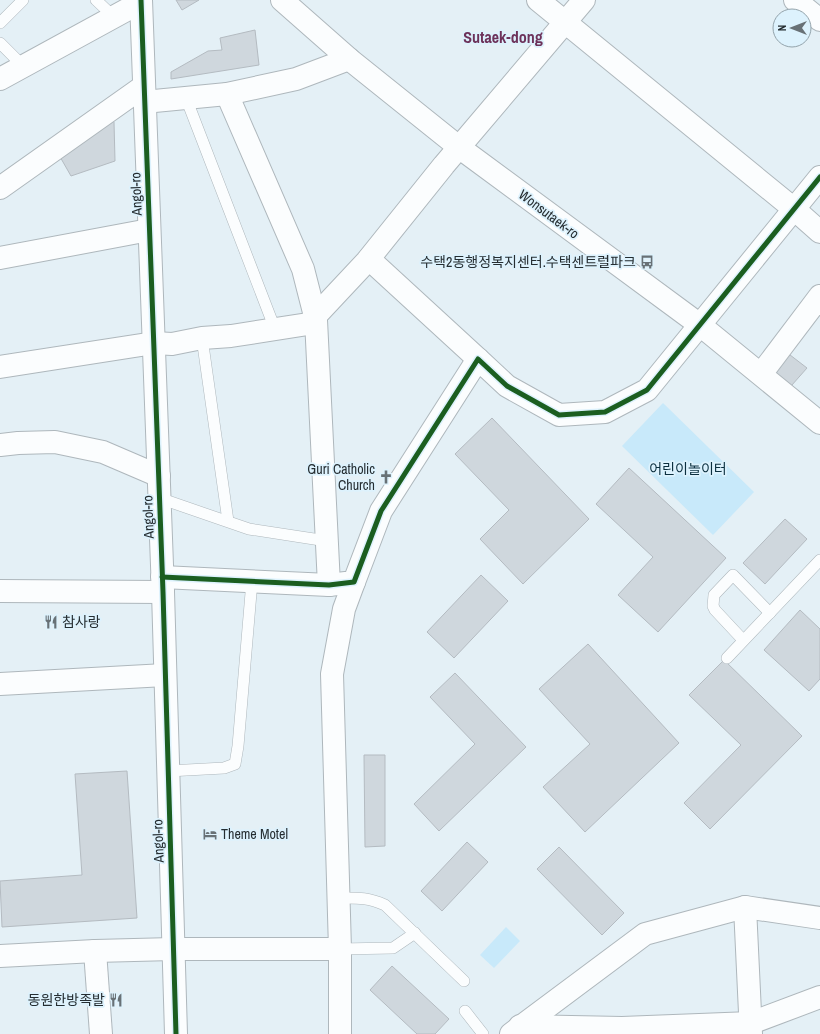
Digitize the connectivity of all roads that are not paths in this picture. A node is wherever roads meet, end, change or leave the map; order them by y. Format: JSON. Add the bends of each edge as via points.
{"nodes":[{"id":1,"x":23,"y":0,"type":"edge"},
{"id":2,"x":96,"y":0,"type":"edge"},
{"id":3,"x":282,"y":0,"type":"edge"},
{"id":4,"x":538,"y":0,"type":"edge"},
{"id":5,"x":584,"y":0,"type":"edge"},
{"id":6,"x":795,"y":0,"type":"edge"},
{"id":7,"x":141,"y":1,"type":"edge"},
{"id":8,"x":114,"y":17,"type":"junction"},
{"id":9,"x":820,"y":20,"type":"edge"},
{"id":10,"x":566,"y":22,"type":"junction"},
{"id":11,"x":0,"y":23,"type":"edge"},
{"id":12,"x":0,"y":43,"type":"edge"},
{"id":13,"x":349,"y":59,"type":"junction"},
{"id":14,"x":23,"y":66,"type":"junction"},
{"id":15,"x":0,"y":79,"type":"edge"},
{"id":16,"x":144,"y":94,"type":"junction"},
{"id":17,"x":227,"y":94,"type":"junction"},
{"id":18,"x":186,"y":98,"type":"junction"},
{"id":19,"x":460,"y":148,"type":"junction"},
{"id":20,"x":820,"y":177,"type":"edge"},
{"id":21,"x":0,"y":188,"type":"edge"},
{"id":22,"x":794,"y":209,"type":"junction"},
{"id":23,"x":149,"y":230,"type":"junction"},
{"id":24,"x":820,"y":232,"type":"edge"},
{"id":25,"x":0,"y":258,"type":"edge"},
{"id":26,"x":369,"y":259,"type":"junction"},
{"id":27,"x":820,"y":296,"type":"edge"},
{"id":28,"x":315,"y":316,"type":"junction"},
{"id":29,"x":700,"y":325,"type":"junction"},
{"id":30,"x":275,"y":329,"type":"junction"},
{"id":31,"x":202,"y":338,"type":"junction"},
{"id":32,"x":154,"y":343,"type":"junction"},
{"id":33,"x":478,"y":359,"type":"junction"},
{"id":34,"x":0,"y":367,"type":"edge"},
{"id":35,"x":761,"y":374,"type":"junction"},
{"id":36,"x":820,"y":422,"type":"edge"},
{"id":37,"x":0,"y":445,"type":"edge"},
{"id":38,"x":158,"y":476,"type":"junction"},
{"id":39,"x":159,"y":498,"type":"junction"},
{"id":40,"x":228,"y":521,"type":"junction"},
{"id":41,"x":327,"y":541,"type":"junction"},
{"id":42,"x":820,"y":560,"type":"edge"},
{"id":43,"x":252,"y":581,"type":"junction"},
{"id":44,"x":354,"y":582,"type":"junction"},
{"id":45,"x":162,"y":585,"type":"junction"},
{"id":46,"x":329,"y":585,"type":"junction"},
{"id":47,"x":0,"y":591,"type":"edge"},
{"id":48,"x":770,"y":613,"type":"junction"},
{"id":49,"x":743,"y":640,"type":"junction"},
{"id":50,"x":727,"y":658,"type":"dead end"},
{"id":51,"x":165,"y":675,"type":"junction"},
{"id":52,"x":0,"y":684,"type":"edge"},
{"id":53,"x":168,"y":771,"type":"junction"},
{"id":54,"x":338,"y":898,"type":"junction"},
{"id":55,"x":745,"y":907,"type":"junction"},
{"id":56,"x":820,"y":918,"type":"edge"},
{"id":57,"x":415,"y":933,"type":"junction"},
{"id":58,"x":173,"y":949,"type":"junction"},
{"id":59,"x":340,"y":949,"type":"junction"},
{"id":60,"x":95,"y":951,"type":"junction"},
{"id":61,"x":0,"y":956,"type":"edge"},
{"id":62,"x":464,"y":981,"type":"dead end"},
{"id":63,"x":820,"y":997,"type":"edge"},
{"id":64,"x":465,"y":1011,"type":"dead end"},
{"id":65,"x":751,"y":1028,"type":"edge"},
{"id":66,"x":515,"y":1030,"type":"edge"},
{"id":67,"x":100,"y":1034,"type":"edge"},
{"id":68,"x":176,"y":1034,"type":"edge"},
{"id":69,"x":340,"y":1034,"type":"edge"},
{"id":70,"x":483,"y":1034,"type":"edge"}],
"edges":[{"from":1,"to":11,"type":"lane"},
{"from":2,"to":8,"type":"lane"},
{"from":3,"to":13,"type":"street","name":"Wonsutaek-ro"},
{"from":4,"to":10,"type":"street"},
{"from":5,"to":10,"type":"street"},
{"from":6,"to":9,"type":"street"},
{"from":7,"to":8,"type":"street"},
{"from":7,"to":16,"type":"street","name":"Angol-ro"},
{"from":8,"to":14,"type":"street"},
{"from":10,"to":19,"type":"street"},
{"from":10,"to":22,"type":"street"},
{"from":12,"to":14,"type":"lane"},
{"from":13,"to":17,"type":"street","via":[[296,79]]},
{"from":13,"to":19,"type":"street","name":"Wonsutaek-ro"},
{"from":14,"to":15,"type":"street"},
{"from":16,"to":18,"type":"street"},
{"from":16,"to":21,"type":"street"},
{"from":16,"to":23,"type":"street","name":"Angol-ro"},
{"from":17,"to":18,"type":"street"},
{"from":17,"to":28,"type":"street","via":[[303,269]]},
{"from":18,"to":30,"type":"lane"},
{"from":19,"to":26,"type":"street"},
{"from":19,"to":29,"type":"street","name":"Wonsutaek-ro"},
{"from":20,"to":22,"type":"street"},
{"from":22,"to":24,"type":"street"},
{"from":22,"to":29,"type":"street"},
{"from":23,"to":25,"type":"street"},
{"from":23,"to":32,"type":"street","name":"Angol-ro"},
{"from":26,"to":28,"type":"street"},
{"from":26,"to":33,"type":"street"},
{"from":27,"to":35,"type":"street"},
{"from":28,"to":30,"type":"street","via":[[308,324]]},
{"from":28,"to":41,"type":"street"},
{"from":29,"to":33,"type":"street","via":[[647,390],[604,412],[559,415],[507,386]]},
{"from":29,"to":35,"type":"street","name":"Wonsutaek-ro"},
{"from":30,"to":31,"type":"street"},
{"from":31,"to":32,"type":"street","via":[[172,344]]},
{"from":31,"to":40,"type":"lane"},
{"from":32,"to":34,"type":"street"},
{"from":32,"to":38,"type":"street","name":"Angol-ro"},
{"from":33,"to":44,"type":"street","via":[[381,511]]},
{"from":35,"to":36,"type":"street","name":"Wonsutaek-ro"},
{"from":37,"to":38,"type":"street","via":[[55,442],[103,452]]},
{"from":38,"to":39,"type":"street","name":"Angol-ro"},
{"from":39,"to":40,"type":"lane"},
{"from":39,"to":45,"type":"street","name":"Angol-ro"},
{"from":40,"to":41,"type":"lane","via":[[249,529]]},
{"from":41,"to":46,"type":"street"},
{"from":42,"to":48,"type":"lane"},
{"from":43,"to":45,"type":"street"},
{"from":43,"to":46,"type":"street"},
{"from":43,"to":53,"type":"lane","via":[[235,764],[224,768]]},
{"from":44,"to":46,"type":"street"},
{"from":44,"to":54,"type":"street","via":[[344,609],[332,674]]},
{"from":45,"to":47,"type":"street"},
{"from":45,"to":51,"type":"street","name":"Angol-ro"},
{"from":48,"to":49,"type":"lane"},
{"from":48,"to":49,"type":"lane","via":[[733,575],[714,595],[713,601],[715,610]]},
{"from":49,"to":50,"type":"lane"},
{"from":51,"to":52,"type":"street"},
{"from":51,"to":53,"type":"street","name":"Angol-ro"},
{"from":53,"to":58,"type":"street","name":"Angol-ro"},
{"from":54,"to":57,"type":"lane","via":[[372,899],[385,905]]},
{"from":54,"to":59,"type":"street"},
{"from":55,"to":56,"type":"street"},
{"from":55,"to":65,"type":"street"},
{"from":55,"to":66,"type":"street","via":[[645,934]]},
{"from":57,"to":59,"type":"lane","via":[[393,948]]},
{"from":57,"to":62,"type":"lane"},
{"from":58,"to":59,"type":"street"},
{"from":58,"to":60,"type":"street"},
{"from":58,"to":68,"type":"street","name":"Angol-ro"},
{"from":59,"to":69,"type":"street"},
{"from":60,"to":61,"type":"street"},
{"from":60,"to":67,"type":"street"},
{"from":63,"to":65,"type":"street"},
{"from":64,"to":70,"type":"lane"},
{"from":65,"to":66,"type":"street"}]}
